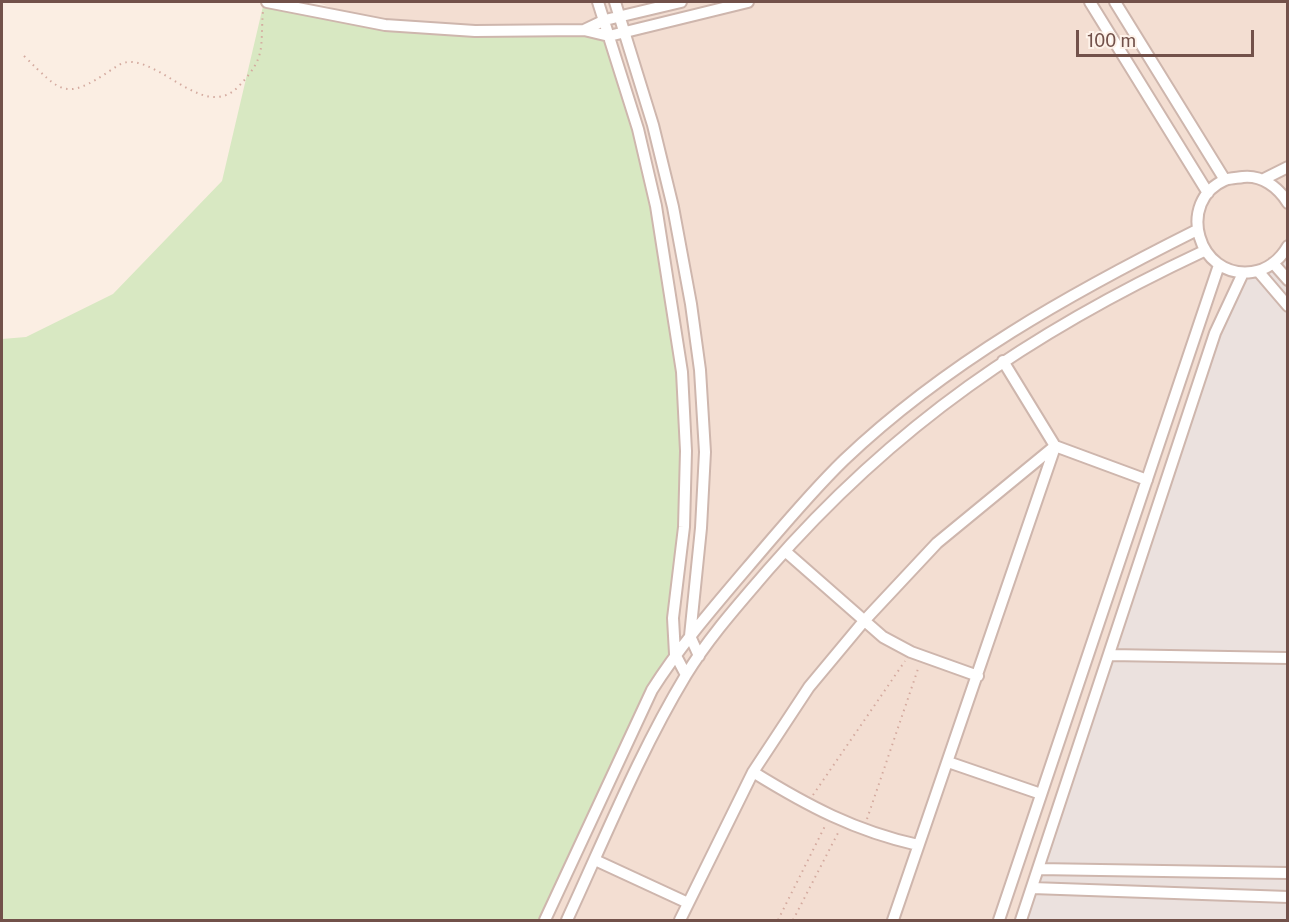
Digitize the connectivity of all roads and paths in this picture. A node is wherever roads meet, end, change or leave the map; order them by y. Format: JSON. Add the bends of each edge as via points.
{"nodes":[{"id":1,"x":598,"y":2,"type":"edge"},
{"id":2,"x":615,"y":2,"type":"edge"},
{"id":3,"x":681,"y":2,"type":"edge"},
{"id":4,"x":748,"y":2,"type":"edge"},
{"id":5,"x":1090,"y":2,"type":"edge"},
{"id":6,"x":1115,"y":2,"type":"edge"},
{"id":7,"x":265,"y":5,"type":"edge"},
{"id":8,"x":621,"y":17,"type":"junction"},
{"id":9,"x":605,"y":20,"type":"junction"},
{"id":10,"x":585,"y":30,"type":"junction"},
{"id":11,"x":626,"y":33,"type":"junction"},
{"id":12,"x":609,"y":36,"type":"junction"},
{"id":13,"x":24,"y":56,"type":"dead end"},
{"id":14,"x":1287,"y":167,"type":"edge"},
{"id":15,"x":1264,"y":179,"type":"junction"},
{"id":16,"x":1225,"y":180,"type":"junction"},
{"id":17,"x":1208,"y":193,"type":"junction"},
{"id":18,"x":1287,"y":203,"type":"edge"},
{"id":19,"x":1197,"y":230,"type":"junction"},
{"id":20,"x":1287,"y":246,"type":"edge"},
{"id":21,"x":1204,"y":251,"type":"junction"},
{"id":22,"x":1274,"y":264,"type":"junction"},
{"id":23,"x":1219,"y":265,"type":"junction"},
{"id":24,"x":1258,"y":271,"type":"junction"},
{"id":25,"x":1243,"y":273,"type":"junction"},
{"id":26,"x":1287,"y":280,"type":"edge"},
{"id":27,"x":1287,"y":306,"type":"edge"},
{"id":28,"x":1003,"y":361,"type":"junction"},
{"id":29,"x":1055,"y":446,"type":"junction"},
{"id":30,"x":1147,"y":480,"type":"junction"},
{"id":31,"x":785,"y":551,"type":"junction"},
{"id":32,"x":864,"y":621,"type":"junction"},
{"id":33,"x":690,"y":636,"type":"junction"},
{"id":34,"x":675,"y":654,"type":"junction"},
{"id":35,"x":917,"y":654,"type":"junction"},
{"id":36,"x":1110,"y":655,"type":"junction"},
{"id":37,"x":699,"y":656,"type":"junction"},
{"id":38,"x":1287,"y":658,"type":"edge"},
{"id":39,"x":686,"y":675,"type":"junction"},
{"id":40,"x":978,"y":676,"type":"junction"},
{"id":41,"x":948,"y":762,"type":"junction"},
{"id":42,"x":753,"y":772,"type":"junction"},
{"id":43,"x":1041,"y":794,"type":"junction"},
{"id":44,"x":807,"y":805,"type":"junction"},
{"id":45,"x":830,"y":816,"type":"junction"},
{"id":46,"x":843,"y":823,"type":"junction"},
{"id":47,"x":863,"y":831,"type":"junction"},
{"id":48,"x":918,"y":845,"type":"junction"},
{"id":49,"x":595,"y":860,"type":"junction"},
{"id":50,"x":1038,"y":869,"type":"junction"},
{"id":51,"x":1287,"y":873,"type":"edge"},
{"id":52,"x":1032,"y":888,"type":"junction"},
{"id":53,"x":1287,"y":897,"type":"edge"},
{"id":54,"x":688,"y":903,"type":"junction"},
{"id":55,"x":545,"y":921,"type":"edge"},
{"id":56,"x":567,"y":921,"type":"edge"},
{"id":57,"x":680,"y":921,"type":"edge"},
{"id":58,"x":778,"y":921,"type":"edge"},
{"id":59,"x":793,"y":921,"type":"edge"},
{"id":60,"x":893,"y":921,"type":"edge"},
{"id":61,"x":999,"y":921,"type":"edge"},
{"id":62,"x":1021,"y":921,"type":"edge"}],
"edges":[{"from":1,"to":9,"type":"street"},
{"from":2,"to":8,"type":"street"},
{"from":3,"to":8,"type":"street"},
{"from":4,"to":11,"type":"street"},
{"from":5,"to":17,"type":"street"},
{"from":6,"to":16,"type":"street"},
{"from":7,"to":10,"type":"street","via":[[385,25],[475,31]]},
{"from":7,"to":13,"type":"path","via":[[260,58],[232,94],[214,99],[157,70],[129,61],[89,85],[69,91],[58,87]]},
{"from":8,"to":9,"type":"street"},
{"from":8,"to":11,"type":"street"},
{"from":9,"to":10,"type":"street"},
{"from":9,"to":12,"type":"street"},
{"from":10,"to":12,"type":"street"},
{"from":11,"to":12,"type":"street"},
{"from":11,"to":33,"type":"street","via":[[674,207],[700,370],[705,452]]},
{"from":12,"to":34,"type":"street","via":[[638,129],[656,206],[682,372],[686,451],[684,527],[673,618]]},
{"from":14,"to":15,"type":"street"},
{"from":15,"to":16,"type":"street"},
{"from":15,"to":18,"type":"street","via":[[1282,193]]},
{"from":16,"to":17,"type":"street"},
{"from":17,"to":19,"type":"street","via":[[1198,216]]},
{"from":19,"to":21,"type":"street"},
{"from":19,"to":33,"type":"street","via":[[1131,263],[982,350],[907,406],[844,460]]},
{"from":20,"to":22,"type":"street"},
{"from":21,"to":23,"type":"street"},
{"from":21,"to":28,"type":"street","via":[[1087,309]]},
{"from":22,"to":24,"type":"street"},
{"from":22,"to":26,"type":"street"},
{"from":23,"to":25,"type":"street"},
{"from":23,"to":30,"type":"street"},
{"from":24,"to":25,"type":"street"},
{"from":24,"to":27,"type":"street"},
{"from":25,"to":36,"type":"street","via":[[1215,333]]},
{"from":28,"to":29,"type":"street"},
{"from":28,"to":31,"type":"street","via":[[875,459]]},
{"from":29,"to":30,"type":"street"},
{"from":29,"to":32,"type":"street","via":[[937,543]]},
{"from":29,"to":40,"type":"street"},
{"from":30,"to":43,"type":"street"},
{"from":31,"to":32,"type":"street"},
{"from":31,"to":37,"type":"street"},
{"from":32,"to":35,"type":"street","via":[[883,637]]},
{"from":32,"to":42,"type":"street","via":[[809,687]]},
{"from":33,"to":34,"type":"street"},
{"from":33,"to":37,"type":"street"},
{"from":34,"to":39,"type":"street"},
{"from":34,"to":55,"type":"street","via":[[630,735]]},
{"from":35,"to":40,"type":"street"},
{"from":35,"to":44,"type":"path"},
{"from":35,"to":47,"type":"path"},
{"from":36,"to":38,"type":"street"},
{"from":36,"to":50,"type":"street"},
{"from":37,"to":39,"type":"street"},
{"from":39,"to":49,"type":"street"},
{"from":40,"to":41,"type":"street"},
{"from":41,"to":43,"type":"street"},
{"from":41,"to":48,"type":"street"},
{"from":42,"to":44,"type":"street"},
{"from":42,"to":54,"type":"street"},
{"from":43,"to":61,"type":"street"},
{"from":44,"to":45,"type":"street"},
{"from":45,"to":46,"type":"street"},
{"from":45,"to":58,"type":"path"},
{"from":46,"to":47,"type":"street"},
{"from":46,"to":59,"type":"path"},
{"from":47,"to":48,"type":"street"},
{"from":48,"to":60,"type":"street"},
{"from":49,"to":54,"type":"street"},
{"from":49,"to":56,"type":"street"},
{"from":50,"to":51,"type":"street"},
{"from":50,"to":52,"type":"street"},
{"from":52,"to":53,"type":"street"},
{"from":52,"to":62,"type":"street"},
{"from":54,"to":57,"type":"street"}]}
